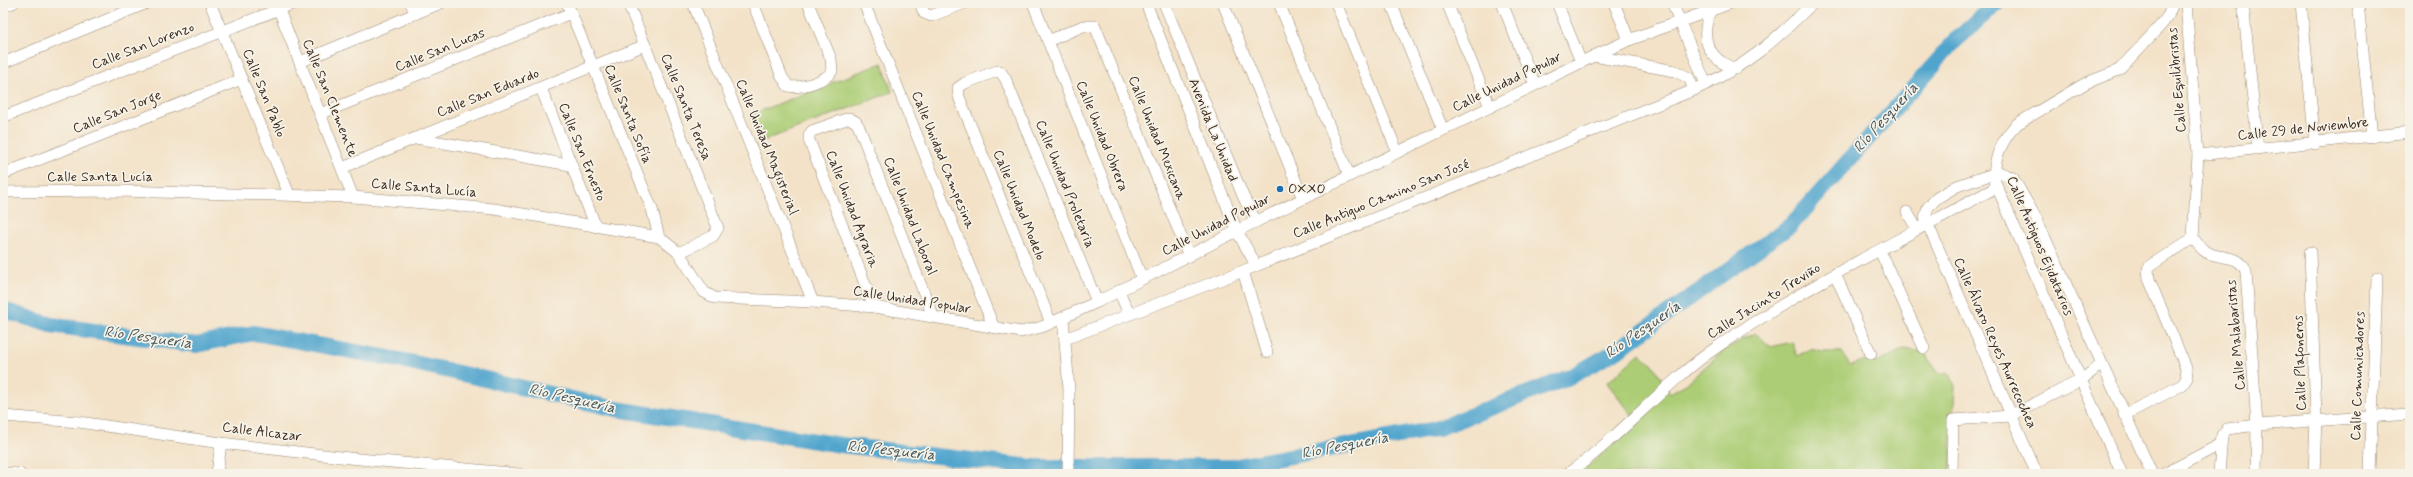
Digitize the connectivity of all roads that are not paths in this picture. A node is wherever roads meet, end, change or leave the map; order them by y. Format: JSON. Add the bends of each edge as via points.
{"nodes":[{"id":1,"x":13,"y":3,"type":"edge"},
{"id":2,"x":147,"y":3,"type":"edge"},
{"id":3,"x":210,"y":3,"type":"edge"},
{"id":4,"x":295,"y":3,"type":"edge"},
{"id":5,"x":410,"y":3,"type":"edge"},
{"id":6,"x":441,"y":3,"type":"edge"},
{"id":7,"x":628,"y":3,"type":"edge"},
{"id":8,"x":693,"y":3,"type":"edge"},
{"id":9,"x":754,"y":3,"type":"edge"},
{"id":10,"x":808,"y":3,"type":"edge"},
{"id":11,"x":864,"y":3,"type":"edge"},
{"id":12,"x":966,"y":3,"type":"edge"},
{"id":13,"x":1033,"y":3,"type":"edge"},
{"id":14,"x":1146,"y":3,"type":"edge"},
{"id":15,"x":1164,"y":3,"type":"edge"},
{"id":16,"x":1223,"y":3,"type":"edge"},
{"id":17,"x":1278,"y":3,"type":"edge"},
{"id":18,"x":1336,"y":3,"type":"edge"},
{"id":19,"x":1391,"y":3,"type":"edge"},
{"id":20,"x":1447,"y":3,"type":"edge"},
{"id":21,"x":1502,"y":3,"type":"edge"},
{"id":22,"x":1557,"y":3,"type":"edge"},
{"id":23,"x":1614,"y":3,"type":"edge"},
{"id":24,"x":1672,"y":3,"type":"edge"},
{"id":25,"x":1731,"y":3,"type":"edge"},
{"id":26,"x":1813,"y":3,"type":"edge"},
{"id":27,"x":2173,"y":3,"type":"edge"},
{"id":28,"x":2186,"y":3,"type":"edge"},
{"id":29,"x":2243,"y":3,"type":"edge"},
{"id":30,"x":2301,"y":3,"type":"edge"},
{"id":31,"x":2358,"y":3,"type":"edge"},
{"id":32,"x":920,"y":5,"type":"edge"},
{"id":33,"x":3,"y":7,"type":"edge"},
{"id":34,"x":1710,"y":7,"type":"edge"},
{"id":35,"x":569,"y":8,"type":"edge"},
{"id":36,"x":278,"y":10,"type":"junction"},
{"id":37,"x":415,"y":14,"type":"junction"},
{"id":38,"x":2168,"y":16,"type":"junction"},
{"id":39,"x":2187,"y":18,"type":"junction"},
{"id":40,"x":1679,"y":22,"type":"junction"},
{"id":41,"x":222,"y":31,"type":"junction"},
{"id":42,"x":1629,"y":40,"type":"junction"},
{"id":43,"x":1048,"y":41,"type":"junction"},
{"id":44,"x":645,"y":45,"type":"junction"},
{"id":45,"x":1594,"y":56,"type":"junction"},
{"id":46,"x":300,"y":62,"type":"junction"},
{"id":47,"x":1581,"y":62,"type":"junction"},
{"id":48,"x":3,"y":63,"type":"edge"},
{"id":49,"x":593,"y":67,"type":"junction"},
{"id":50,"x":1736,"y":69,"type":"junction"},
{"id":51,"x":242,"y":79,"type":"junction"},
{"id":52,"x":1706,"y":84,"type":"junction"},
{"id":53,"x":1535,"y":85,"type":"junction"},
{"id":54,"x":541,"y":88,"type":"junction"},
{"id":55,"x":1694,"y":90,"type":"junction"},
{"id":56,"x":959,"y":97,"type":"joint"},
{"id":57,"x":1490,"y":107,"type":"junction"},
{"id":58,"x":320,"y":114,"type":"junction"},
{"id":59,"x":3,"y":117,"type":"edge"},
{"id":60,"x":1442,"y":130,"type":"junction"},
{"id":61,"x":2410,"y":132,"type":"edge"},
{"id":62,"x":2372,"y":137,"type":"junction"},
{"id":63,"x":416,"y":138,"type":"junction"},
{"id":64,"x":2315,"y":144,"type":"junction"},
{"id":65,"x":811,"y":145,"type":"joint"},
{"id":66,"x":2258,"y":149,"type":"junction"},
{"id":67,"x":1398,"y":151,"type":"junction"},
{"id":68,"x":2198,"y":155,"type":"junction"},
{"id":69,"x":570,"y":165,"type":"junction"},
{"id":70,"x":342,"y":168,"type":"junction"},
{"id":71,"x":1994,"y":173,"type":"junction"},
{"id":72,"x":3,"y":174,"type":"edge"},
{"id":73,"x":1349,"y":175,"type":"junction"},
{"id":74,"x":1997,"y":187,"type":"junction"},
{"id":75,"x":3,"y":192,"type":"edge"},
{"id":76,"x":289,"y":194,"type":"junction"},
{"id":77,"x":353,"y":197,"type":"junction"},
{"id":78,"x":1303,"y":198,"type":"junction"},
{"id":79,"x":1907,"y":212,"type":"dead end"},
{"id":80,"x":1256,"y":222,"type":"junction"},
{"id":81,"x":596,"y":227,"type":"junction"},
{"id":82,"x":1922,"y":227,"type":"junction"},
{"id":83,"x":1237,"y":230,"type":"junction"},
{"id":84,"x":659,"y":238,"type":"junction"},
{"id":85,"x":2193,"y":238,"type":"junction"},
{"id":86,"x":1880,"y":251,"type":"junction"},
{"id":87,"x":2310,"y":252,"type":"dead end"},
{"id":88,"x":679,"y":253,"type":"junction"},
{"id":89,"x":1188,"y":256,"type":"junction"},
{"id":90,"x":1256,"y":265,"type":"junction"},
{"id":91,"x":1243,"y":270,"type":"junction"},
{"id":92,"x":1835,"y":274,"type":"junction"},
{"id":93,"x":2377,"y":278,"type":"dead end"},
{"id":94,"x":1142,"y":279,"type":"junction"},
{"id":95,"x":1119,"y":291,"type":"junction"},
{"id":96,"x":813,"y":302,"type":"junction"},
{"id":97,"x":1097,"y":302,"type":"junction"},
{"id":98,"x":874,"y":307,"type":"junction"},
{"id":99,"x":1129,"y":314,"type":"junction"},
{"id":100,"x":933,"y":316,"type":"junction"},
{"id":101,"x":1063,"y":318,"type":"junction"},
{"id":102,"x":1051,"y":323,"type":"junction"},
{"id":103,"x":994,"y":328,"type":"junction"},
{"id":104,"x":1065,"y":339,"type":"junction"},
{"id":105,"x":1924,"y":348,"type":"dead end"},
{"id":106,"x":1267,"y":352,"type":"dead end"},
{"id":107,"x":1871,"y":354,"type":"dead end"},
{"id":108,"x":2102,"y":364,"type":"junction"},
{"id":109,"x":2081,"y":380,"type":"junction"},
{"id":110,"x":2410,"y":414,"type":"edge"},
{"id":111,"x":2124,"y":415,"type":"junction"},
{"id":112,"x":3,"y":416,"type":"edge"},
{"id":113,"x":2010,"y":416,"type":"junction"},
{"id":114,"x":2372,"y":417,"type":"junction"},
{"id":115,"x":2316,"y":422,"type":"junction"},
{"id":116,"x":2257,"y":425,"type":"junction"},
{"id":117,"x":221,"y":443,"type":"junction"},
{"id":118,"x":2221,"y":444,"type":"junction"},
{"id":119,"x":3,"y":473,"type":"edge"},
{"id":120,"x":20,"y":474,"type":"edge"},
{"id":121,"x":217,"y":474,"type":"edge"},
{"id":122,"x":519,"y":474,"type":"edge"},
{"id":123,"x":1068,"y":474,"type":"edge"},
{"id":124,"x":1567,"y":474,"type":"edge"},
{"id":125,"x":1952,"y":474,"type":"edge"},
{"id":126,"x":2037,"y":474,"type":"edge"},
{"id":127,"x":2122,"y":474,"type":"edge"},
{"id":128,"x":2152,"y":474,"type":"edge"},
{"id":129,"x":2164,"y":474,"type":"edge"},
{"id":130,"x":2219,"y":474,"type":"edge"},
{"id":131,"x":2256,"y":474,"type":"edge"},
{"id":132,"x":2314,"y":474,"type":"edge"},
{"id":133,"x":2370,"y":474,"type":"edge"}],
"edges":[{"from":1,"to":33,"type":"street"},
{"from":2,"to":48,"type":"street"},
{"from":3,"to":41,"type":"street","name":"Calle San Pablo"},
{"from":4,"to":36,"type":"street","name":"Calle San Lorenzo"},
{"from":5,"to":37,"type":"street"},
{"from":6,"to":37,"type":"street"},
{"from":7,"to":44,"type":"street","name":"Calle Santa Teresa"},
{"from":8,"to":96,"type":"street","name":"Calle Unidad Magisterial"},
{"from":9,"to":10,"type":"street","via":[[782,77],[788,86],[794,87],[824,78],[832,70]]},
{"from":11,"to":103,"type":"street","name":"Calle Unidad Campesina"},
{"from":12,"to":32,"type":"street","via":[[931,16],[927,16]]},
{"from":13,"to":43,"type":"street","name":"Calle Unidad Obrera"},
{"from":14,"to":83,"type":"street","name":"Avenida La Unidad"},
{"from":15,"to":80,"type":"street","name":"Avenida La Unidad"},
{"from":16,"to":78,"type":"street"},
{"from":17,"to":73,"type":"street"},
{"from":18,"to":67,"type":"street"},
{"from":19,"to":60,"type":"street"},
{"from":20,"to":57,"type":"street"},
{"from":21,"to":53,"type":"street"},
{"from":22,"to":47,"type":"street"},
{"from":23,"to":42,"type":"street"},
{"from":24,"to":40,"type":"street"},
{"from":25,"to":34,"type":"street","name":"Calle Unidad Popular"},
{"from":26,"to":50,"type":"street","name":"Calle Antiguo Camino San José","via":[[1769,46]]},
{"from":27,"to":38,"type":"street"},
{"from":28,"to":39,"type":"street","name":"Calle Equilibristas"},
{"from":29,"to":66,"type":"street"},
{"from":30,"to":64,"type":"street"},
{"from":31,"to":62,"type":"street"},
{"from":34,"to":40,"type":"street","name":"Calle Unidad Popular"},
{"from":34,"to":50,"type":"street","via":[[1706,26],[1707,46],[1718,61]]},
{"from":35,"to":49,"type":"street","name":"Calle Santa Sofía"},
{"from":35,"to":58,"type":"street","name":"Calle San Lucas"},
{"from":36,"to":41,"type":"street","name":"Calle San Lorenzo"},
{"from":36,"to":46,"type":"street","name":"Calle San Clemente"},
{"from":37,"to":46,"type":"street"},
{"from":38,"to":39,"type":"street"},
{"from":38,"to":71,"type":"street","via":[[2119,70],[2086,83],[2017,124],[2003,144]]},
{"from":39,"to":68,"type":"street","name":"Calle Equilibristas"},
{"from":40,"to":42,"type":"street","name":"Calle Unidad Popular"},
{"from":40,"to":52,"type":"street"},
{"from":41,"to":51,"type":"street","name":"Calle San Pablo"},
{"from":41,"to":59,"type":"street","name":"Calle San Lorenzo"},
{"from":42,"to":45,"type":"street","name":"Calle Unidad Popular"},
{"from":43,"to":89,"type":"street","name":"Calle Unidad Mexicana","via":[[1090,25],[1095,26]]},
{"from":43,"to":94,"type":"street","name":"Calle Unidad Obrera"},
{"from":44,"to":49,"type":"street","name":"Calle San Eduardo"},
{"from":44,"to":88,"type":"street","name":"Calle Santa Teresa","via":[[716,223],[717,232],[713,236]]},
{"from":45,"to":47,"type":"street","name":"Calle Unidad Popular"},
{"from":45,"to":55,"type":"street","via":[[1675,71],[1689,78]]},
{"from":46,"to":58,"type":"street","name":"Calle San Clemente"},
{"from":47,"to":53,"type":"street","name":"Calle Unidad Popular"},
{"from":49,"to":54,"type":"street","name":"Calle San Eduardo"},
{"from":49,"to":84,"type":"street","name":"Calle Santa Sofía","via":[[652,209]]},
{"from":50,"to":52,"type":"street","name":"Calle Antiguo Camino San José"},
{"from":51,"to":72,"type":"street","name":"Calle San Jorge"},
{"from":51,"to":76,"type":"street","name":"Calle San Pablo"},
{"from":52,"to":55,"type":"street","name":"Calle Antiguo Camino San José"},
{"from":53,"to":57,"type":"street","name":"Calle Unidad Popular"},
{"from":54,"to":63,"type":"street","name":"Calle San Eduardo"},
{"from":54,"to":69,"type":"street","name":"Calle San Ernesto"},
{"from":55,"to":90,"type":"street","name":"Calle Antiguo Camino San José"},
{"from":56,"to":97,"type":"street","name":"Calle Unidad Proletaria","via":[[958,88],[965,83],[997,71],[1005,78]]},
{"from":56,"to":102,"type":"street","name":"Calle Unidad Modelo"},
{"from":57,"to":60,"type":"street","name":"Calle Unidad Popular"},
{"from":58,"to":70,"type":"street","name":"Calle San Clemente"},
{"from":60,"to":67,"type":"street","name":"Calle Unidad Popular"},
{"from":61,"to":62,"type":"street","name":"Calle 29 de Noviembre"},
{"from":62,"to":64,"type":"street","name":"Calle 29 de Noviembre"},
{"from":63,"to":69,"type":"street"},
{"from":63,"to":70,"type":"street","name":"Calle San Eduardo"},
{"from":64,"to":66,"type":"street","name":"Calle 29 de Noviembre"},
{"from":65,"to":98,"type":"street","name":"Calle Unidad Agraria"},
{"from":65,"to":100,"type":"street","name":"Calle Unidad Laboral","via":[[809,135],[817,129],[849,118],[856,122]]},
{"from":66,"to":68,"type":"street","name":"Calle 29 de Noviembre"},
{"from":67,"to":73,"type":"street","name":"Calle Unidad Popular"},
{"from":68,"to":85,"type":"street"},
{"from":69,"to":81,"type":"street","name":"Calle San Ernesto"},
{"from":70,"to":77,"type":"street","name":"Calle San Clemente"},
{"from":71,"to":74,"type":"street","name":"Calle Antiguos Ejidatarios"},
{"from":71,"to":82,"type":"street","via":[[1957,186],[1937,198],[1926,212]]},
{"from":71,"to":108,"type":"street","name":"Calle Antiguos Ejidatarios","via":[[2008,174],[2020,189],[2036,218]]},
{"from":73,"to":78,"type":"street","name":"Calle Unidad Popular"},
{"from":74,"to":82,"type":"street","name":"Calle Jacinto Treviño"},
{"from":74,"to":109,"type":"street","name":"Calle Antiguos Ejidatarios"},
{"from":75,"to":76,"type":"street","name":"Calle Santa Lucía"},
{"from":76,"to":77,"type":"street","name":"Calle Santa Lucía"},
{"from":77,"to":81,"type":"street","name":"Calle Santa Lucía","via":[[494,209]]},
{"from":78,"to":80,"type":"street","name":"Calle Unidad Popular"},
{"from":79,"to":82,"type":"street"},
{"from":80,"to":83,"type":"street","name":"Calle Unidad Popular"},
{"from":81,"to":84,"type":"street","name":"Calle Santa Lucía"},
{"from":82,"to":86,"type":"street","name":"Calle Jacinto Treviño"},
{"from":82,"to":113,"type":"street","name":"Calle Álvaro Reyes Aurrecochea"},
{"from":83,"to":89,"type":"street","name":"Calle Unidad Popular"},
{"from":83,"to":90,"type":"street","name":"Avenida La Unidad"},
{"from":84,"to":88,"type":"street","name":"Calle Santa Lucía"},
{"from":85,"to":111,"type":"street","via":[[2148,269],[2149,279],[2186,368],[2187,378],[2182,385]]},
{"from":85,"to":116,"type":"street","name":"Calle Malabaristas","via":[[2207,252],[2236,259],[2244,268],[2253,345]]},
{"from":86,"to":92,"type":"street","name":"Calle Jacinto Treviño"},
{"from":86,"to":105,"type":"street"},
{"from":87,"to":115,"type":"street","name":"Calle Plafoneros"},
{"from":88,"to":96,"type":"street","name":"Calle Santa Lucía","via":[[709,296]]},
{"from":89,"to":94,"type":"street","name":"Calle Unidad Popular"},
{"from":90,"to":91,"type":"street","name":"Calle Antiguo Camino San José"},
{"from":91,"to":99,"type":"street","name":"Calle Antiguo Camino San José"},
{"from":91,"to":106,"type":"street"},
{"from":92,"to":107,"type":"street"},
{"from":92,"to":124,"type":"street","name":"Calle Jacinto Treviño","via":[[1716,348]]},
{"from":93,"to":114,"type":"street","name":"Calle Comunicadores"},
{"from":94,"to":95,"type":"street","name":"Calle Unidad Popular"},
{"from":95,"to":97,"type":"street","name":"Calle Unidad Popular"},
{"from":95,"to":99,"type":"street"},
{"from":96,"to":98,"type":"street","name":"Calle Unidad Popular"},
{"from":97,"to":101,"type":"street","name":"Calle Unidad Popular"},
{"from":98,"to":100,"type":"street","name":"Calle Unidad Popular"},
{"from":99,"to":104,"type":"street","name":"Calle Antiguo Camino San José"},
{"from":100,"to":103,"type":"street","name":"Calle Unidad Popular"},
{"from":101,"to":102,"type":"street","name":"Calle Unidad Popular"},
{"from":101,"to":104,"type":"street"},
{"from":102,"to":103,"type":"street","name":"Calle Unidad Popular","via":[[1022,332]]},
{"from":104,"to":123,"type":"street","via":[[1069,389]]},
{"from":108,"to":109,"type":"street"},
{"from":108,"to":111,"type":"street","name":"Calle Antiguos Ejidatarios"},
{"from":109,"to":113,"type":"street"},
{"from":109,"to":127,"type":"street","name":"Calle Antiguos Ejidatarios"},
{"from":110,"to":114,"type":"street"},
{"from":111,"to":128,"type":"street","name":"Calle Antiguos Ejidatarios"},
{"from":112,"to":117,"type":"street","name":"Calle Alcazar","via":[[79,422]]},
{"from":113,"to":125,"type":"street","via":[[1953,420]]},
{"from":113,"to":126,"type":"street","name":"Calle Álvaro Reyes Aurrecochea"},
{"from":114,"to":115,"type":"street"},
{"from":114,"to":133,"type":"street","name":"Calle Comunicadores"},
{"from":115,"to":116,"type":"street"},
{"from":115,"to":132,"type":"street","name":"Calle Plafoneros"},
{"from":116,"to":118,"type":"street","via":[[2233,428],[2224,432]]},
{"from":116,"to":131,"type":"street","name":"Calle Malabaristas"},
{"from":117,"to":121,"type":"street"},
{"from":117,"to":122,"type":"street","name":"Calle Alcazar"},
{"from":118,"to":129,"type":"street"},
{"from":118,"to":130,"type":"street"},
{"from":119,"to":120,"type":"street"}]}
